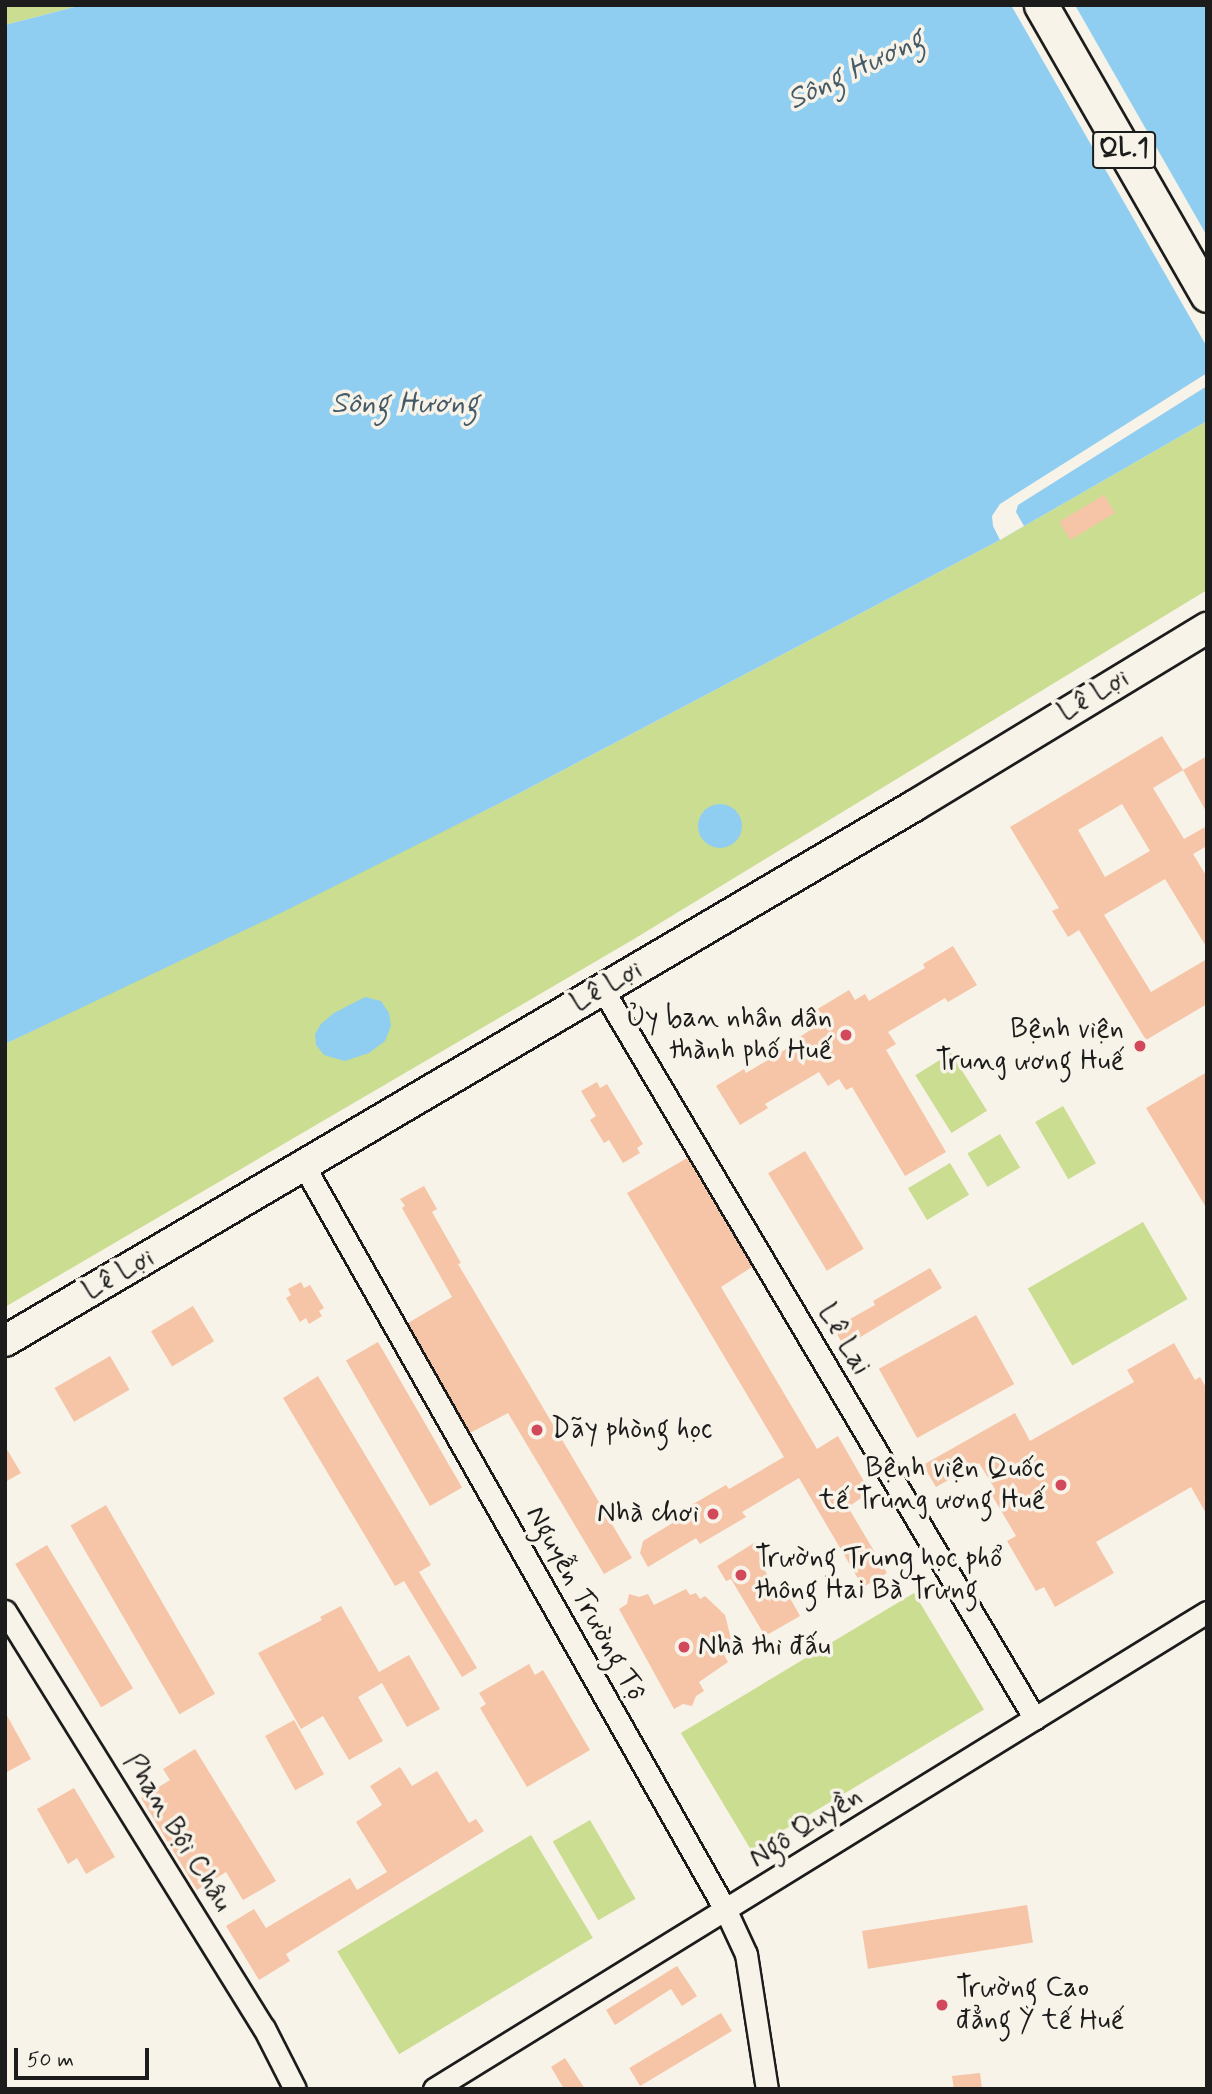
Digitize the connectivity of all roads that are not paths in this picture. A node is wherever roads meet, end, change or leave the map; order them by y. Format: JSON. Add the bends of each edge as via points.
{"nodes":[{"id":1,"x":1041,"y":5,"type":"edge"},
{"id":2,"x":1207,"y":295,"type":"edge"},
{"id":3,"x":1207,"y":628,"type":"edge"},
{"id":4,"x":603,"y":990,"type":"junction"},
{"id":5,"x":304,"y":1166,"type":"junction"},
{"id":6,"x":5,"y":1341,"type":"edge"},
{"id":7,"x":5,"y":1611,"type":"edge"},
{"id":8,"x":1207,"y":1612,"type":"edge"},
{"id":9,"x":1035,"y":1719,"type":"junction"},
{"id":10,"x":726,"y":1911,"type":"junction"},
{"id":11,"x":295,"y":2089,"type":"edge"},
{"id":12,"x":434,"y":2089,"type":"edge"},
{"id":13,"x":767,"y":2089,"type":"edge"}],
"edges":[{"from":1,"to":2,"type":"main road","number":"QL.1"},
{"from":3,"to":4,"type":"main road","name":"Lê Lợi"},
{"from":4,"to":5,"type":"main road","name":"Lê Lợi"},
{"from":4,"to":9,"type":"street","name":"Lê Lai"},
{"from":5,"to":6,"type":"main road","name":"Lê Lợi"},
{"from":5,"to":10,"type":"street","name":"Nguyễn Trường Tộ"},
{"from":7,"to":11,"type":"street","name":"Phan Bội Châu","via":[[264,2028]]},
{"from":8,"to":9,"type":"street","name":"Ngô Quyền"},
{"from":9,"to":10,"type":"street","name":"Ngô Quyền"},
{"from":10,"to":12,"type":"street","name":"Ngô Quyền"},
{"from":10,"to":13,"type":"street","name":"Nguyễn Trường Tộ","via":[[746,1954]]}]}
